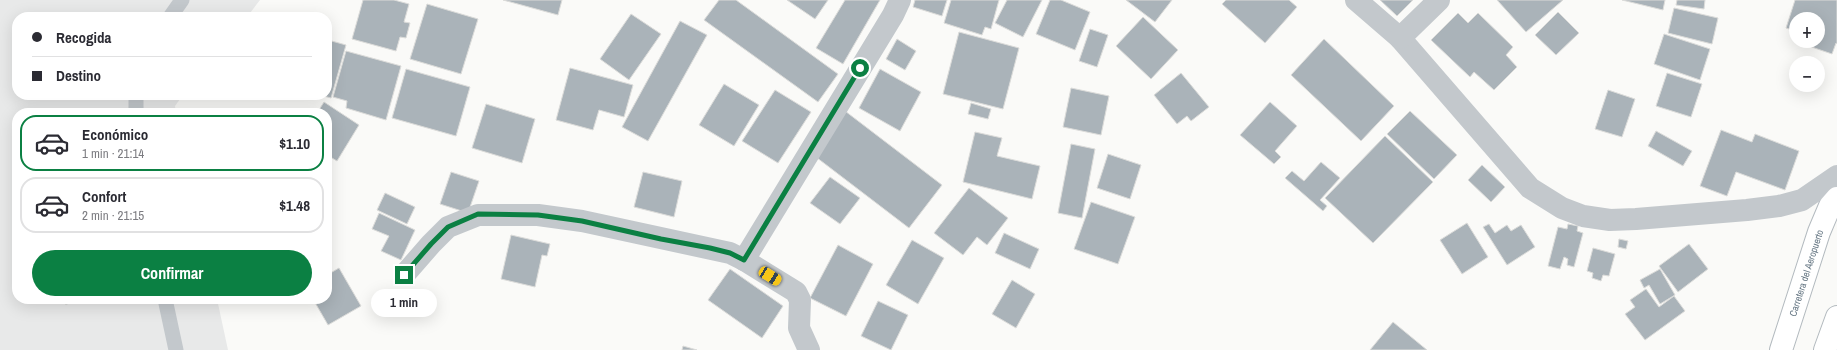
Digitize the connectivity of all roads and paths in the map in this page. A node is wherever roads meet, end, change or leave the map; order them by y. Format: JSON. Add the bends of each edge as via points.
{"nodes":[{"id":1,"x":182,"y":0,"type":"edge"},
{"id":2,"x":900,"y":0,"type":"edge"},
{"id":3,"x":1356,"y":0,"type":"edge"},
{"id":4,"x":1439,"y":0,"type":"edge"},
{"id":5,"x":174,"y":12,"type":"edge"},
{"id":6,"x":1400,"y":38,"type":"junction"},
{"id":7,"x":1837,"y":176,"type":"edge"},
{"id":8,"x":1837,"y":198,"type":"edge"},
{"id":9,"x":744,"y":260,"type":"junction"},
{"id":10,"x":404,"y":275,"type":"dead end"},
{"id":11,"x":166,"y":304,"type":"edge"},
{"id":12,"x":1837,"y":317,"type":"edge"},
{"id":13,"x":176,"y":350,"type":"edge"},
{"id":14,"x":809,"y":350,"type":"edge"},
{"id":15,"x":1781,"y":350,"type":"edge"},
{"id":16,"x":1825,"y":350,"type":"edge"}],
"edges":[{"from":1,"to":5,"type":"lane"},
{"from":2,"to":9,"type":"street"},
{"from":3,"to":6,"type":"street"},
{"from":4,"to":6,"type":"street"},
{"from":6,"to":7,"type":"street","via":[[1530,188],[1562,208],[1583,216],[1610,220],[1636,219],[1779,206],[1802,200]]},
{"from":8,"to":15,"type":"main road","name":"Carretera del Aeropuerto","via":[[1830,206],[1819,232]]},
{"from":9,"to":10,"type":"street","via":[[710,248],[582,221],[538,215],[478,214],[448,227]]},
{"from":9,"to":14,"type":"street","via":[[796,292],[800,300],[799,328]]},
{"from":11,"to":13,"type":"lane"},
{"from":12,"to":16,"type":"main road"}]}
